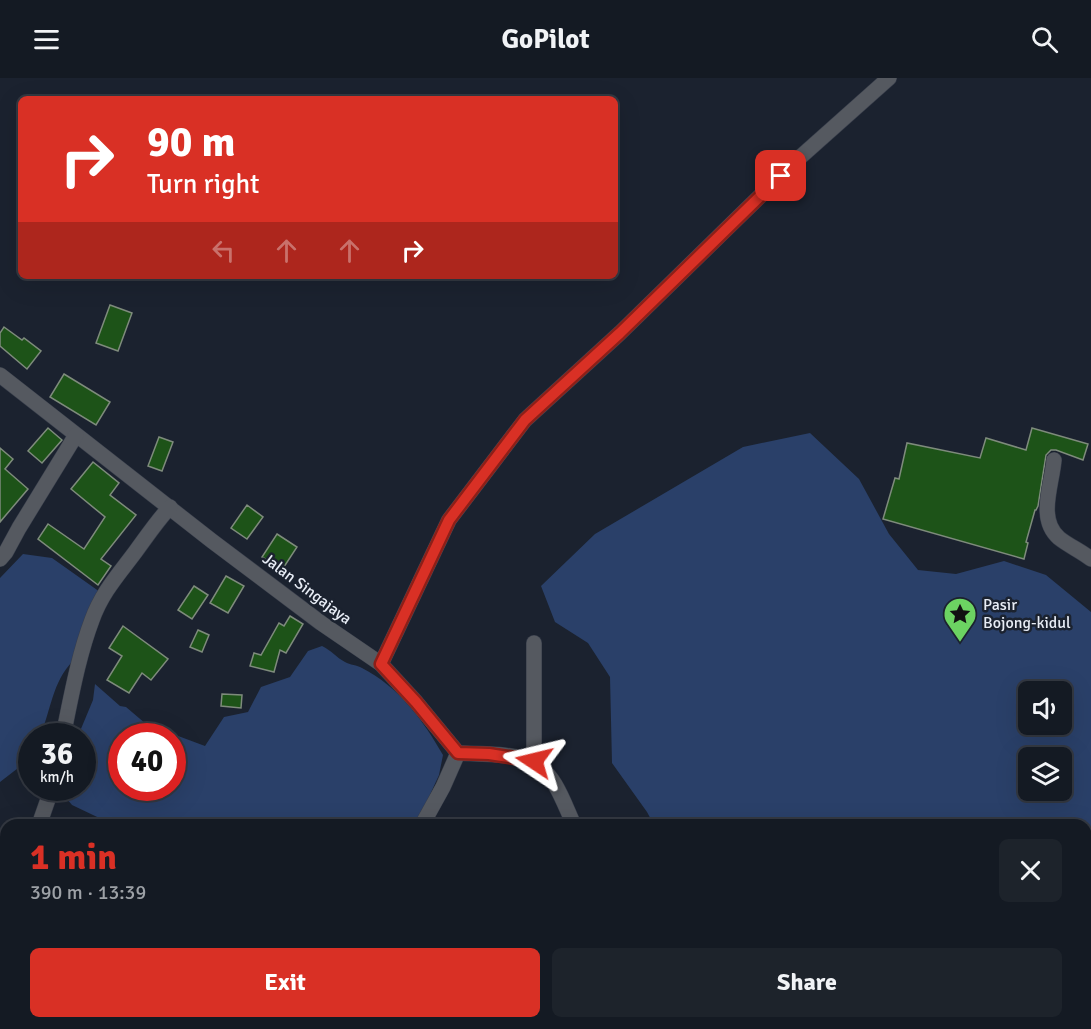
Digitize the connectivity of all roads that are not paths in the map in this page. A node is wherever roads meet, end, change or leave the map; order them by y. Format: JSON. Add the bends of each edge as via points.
{"nodes":[{"id":1,"x":889,"y":78,"type":"edge"},
{"id":2,"x":0,"y":375,"type":"edge"},
{"id":3,"x":76,"y":435,"type":"junction"},
{"id":4,"x":1054,"y":460,"type":"dead end"},
{"id":5,"x":170,"y":507,"type":"junction"},
{"id":6,"x":2,"y":553,"type":"edge"},
{"id":7,"x":1091,"y":559,"type":"edge"},
{"id":8,"x":534,"y":643,"type":"dead end"},
{"id":9,"x":381,"y":664,"type":"junction"},
{"id":10,"x":66,"y":723,"type":"edge"},
{"id":11,"x":458,"y":753,"type":"junction"},
{"id":12,"x":534,"y":761,"type":"junction"},
{"id":13,"x":47,"y":801,"type":"edge"},
{"id":14,"x":41,"y":819,"type":"edge"},
{"id":15,"x":425,"y":819,"type":"edge"},
{"id":16,"x":571,"y":819,"type":"edge"}],
"edges":[{"from":1,"to":9,"type":"street","via":[[797,160],[525,420],[449,520]]},
{"from":2,"to":3,"type":"street","name":"Jalan Singajaya"},
{"from":3,"to":5,"type":"street","name":"Jalan Singajaya"},
{"from":3,"to":6,"type":"street"},
{"from":4,"to":7,"type":"street","via":[[1047,513],[1050,527]]},
{"from":5,"to":9,"type":"street","name":"Jalan Singajaya"},
{"from":5,"to":10,"type":"street","via":[[115,576],[100,602],[85,642]]},
{"from":8,"to":12,"type":"street"},
{"from":9,"to":11,"type":"street","name":"Jalan Singajaya"},
{"from":11,"to":12,"type":"street"},
{"from":11,"to":15,"type":"street"},
{"from":12,"to":16,"type":"street","via":[[559,791]]},
{"from":13,"to":14,"type":"street"}]}
